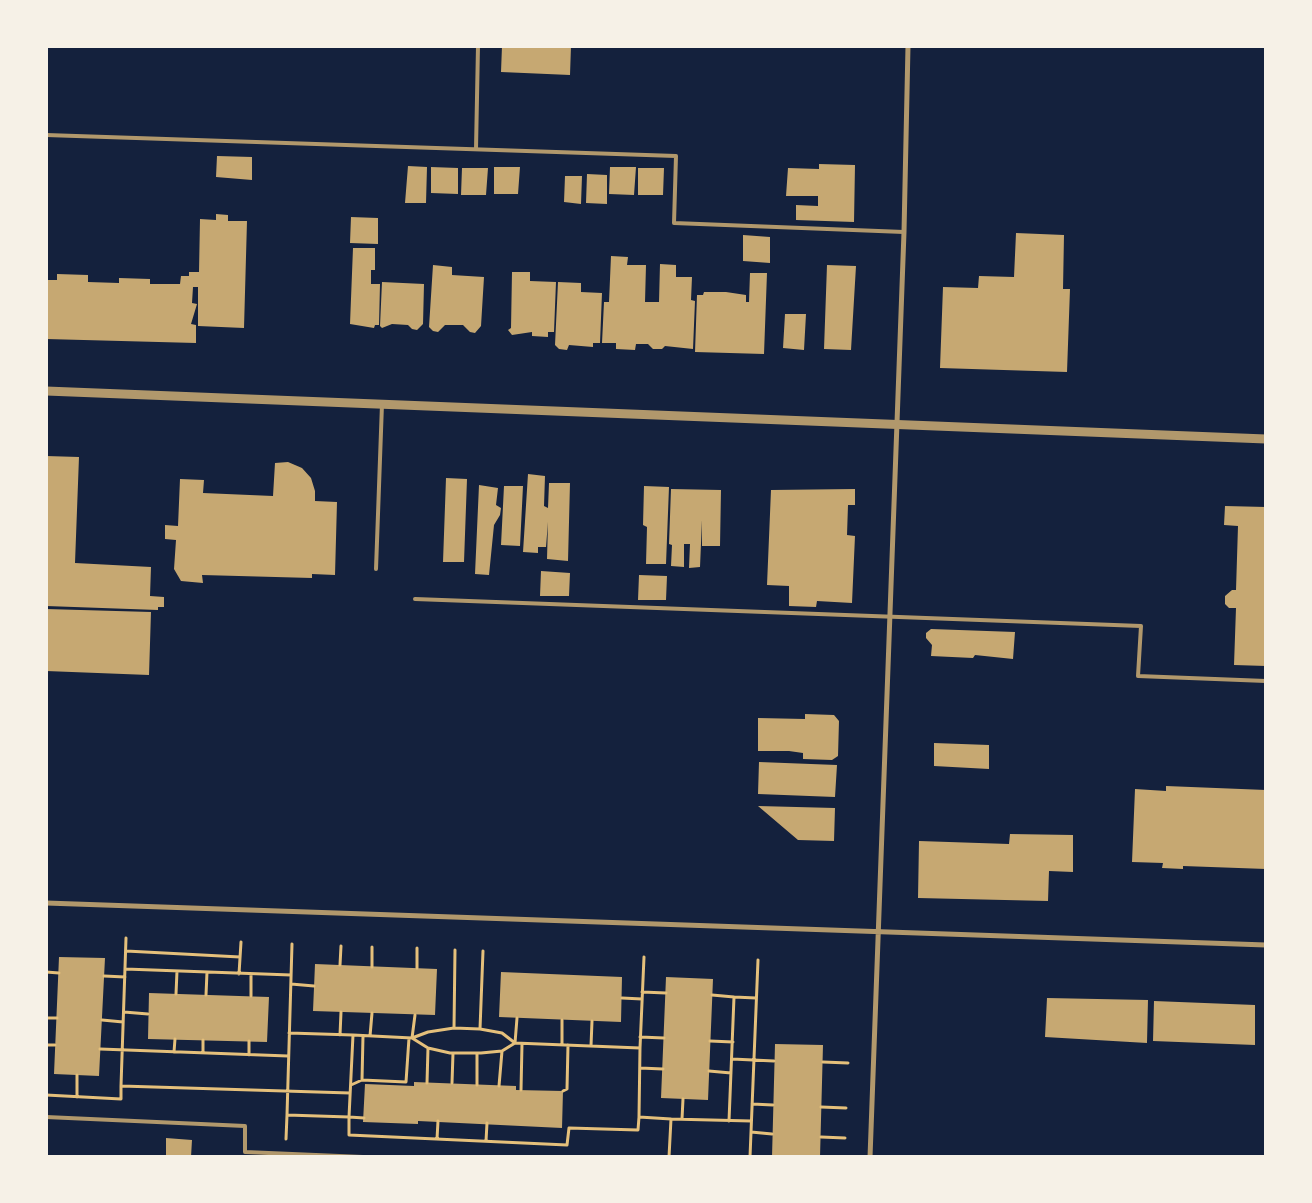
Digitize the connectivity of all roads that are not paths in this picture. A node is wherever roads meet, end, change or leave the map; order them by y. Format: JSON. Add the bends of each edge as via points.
{"nodes":[{"id":1,"x":478,"y":46,"type":"edge"},
{"id":2,"x":908,"y":46,"type":"edge"},
{"id":3,"x":46,"y":135,"type":"edge"},
{"id":4,"x":476,"y":149,"type":"junction"},
{"id":5,"x":904,"y":232,"type":"junction"},
{"id":6,"x":46,"y":391,"type":"edge"},
{"id":7,"x":382,"y":404,"type":"junction"},
{"id":8,"x":895,"y":424,"type":"junction"},
{"id":9,"x":1266,"y":438,"type":"edge"},
{"id":10,"x":376,"y":569,"type":"dead end"},
{"id":11,"x":415,"y":599,"type":"dead end"},
{"id":12,"x":889,"y":617,"type":"junction"},
{"id":13,"x":1266,"y":681,"type":"edge"},
{"id":14,"x":46,"y":903,"type":"edge"},
{"id":15,"x":878,"y":932,"type":"junction"},
{"id":16,"x":1266,"y":945,"type":"edge"},
{"id":17,"x":46,"y":1117,"type":"edge"},
{"id":18,"x":362,"y":1157,"type":"edge"},
{"id":19,"x":870,"y":1157,"type":"edge"}],
"edges":[{"from":1,"to":4,"type":"lane"},
{"from":2,"to":5,"type":"street"},
{"from":3,"to":4,"type":"lane"},
{"from":4,"to":5,"type":"lane","via":[[676,156],[674,223]]},
{"from":5,"to":8,"type":"street"},
{"from":6,"to":7,"type":"street"},
{"from":7,"to":8,"type":"street"},
{"from":7,"to":10,"type":"lane"},
{"from":8,"to":9,"type":"street"},
{"from":8,"to":12,"type":"street"},
{"from":11,"to":12,"type":"lane"},
{"from":12,"to":13,"type":"lane","via":[[1141,626],[1138,676]]},
{"from":12,"to":15,"type":"street"},
{"from":14,"to":15,"type":"street"},
{"from":15,"to":16,"type":"street"},
{"from":15,"to":19,"type":"street"},
{"from":17,"to":18,"type":"lane","via":[[245,1126],[246,1152]]}]}
